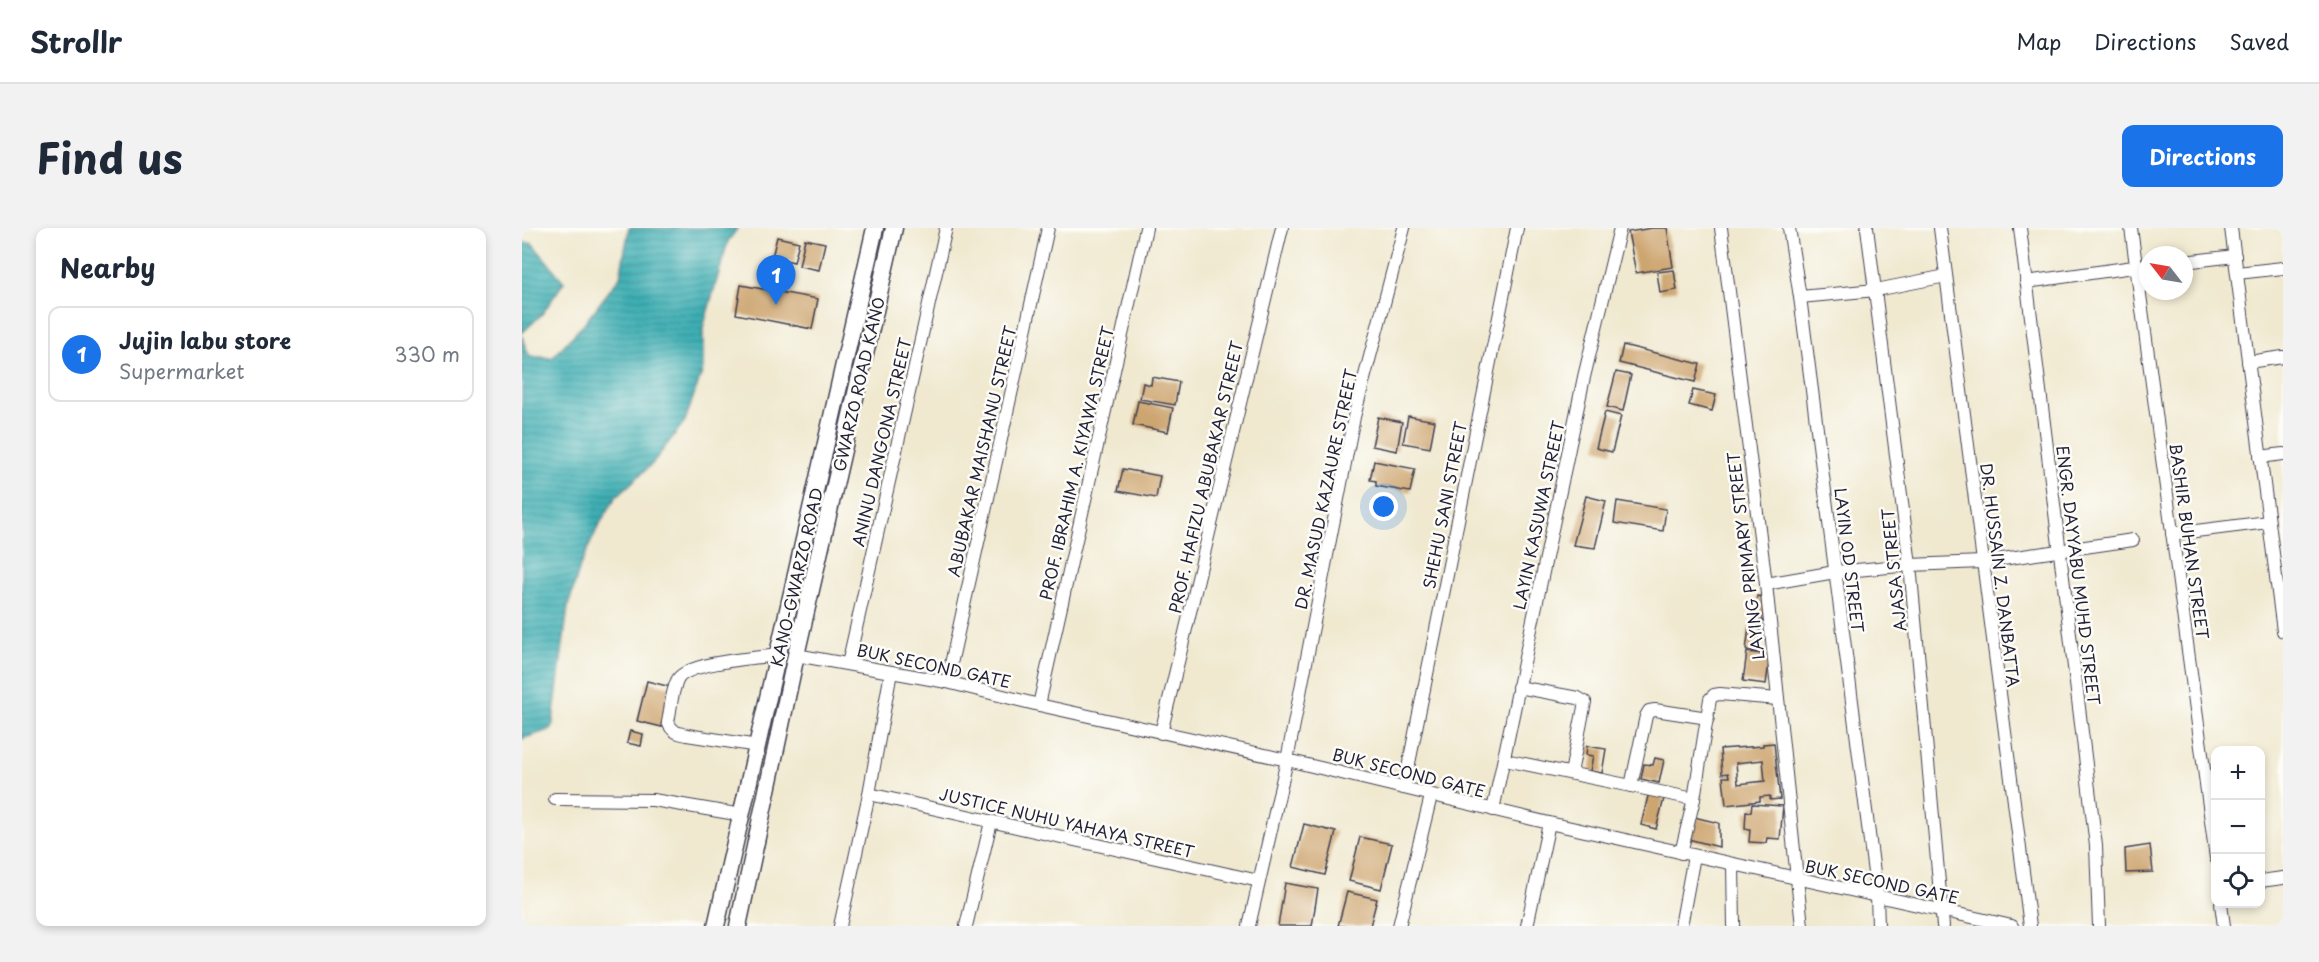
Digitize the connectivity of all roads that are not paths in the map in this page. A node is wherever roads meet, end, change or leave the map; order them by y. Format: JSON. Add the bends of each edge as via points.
{"nodes":[{"id":1,"x":875,"y":228,"type":"edge"},
{"id":2,"x":894,"y":228,"type":"edge"},
{"id":3,"x":946,"y":228,"type":"edge"},
{"id":4,"x":1048,"y":228,"type":"edge"},
{"id":5,"x":1146,"y":228,"type":"edge"},
{"id":6,"x":1282,"y":228,"type":"edge"},
{"id":7,"x":1404,"y":228,"type":"edge"},
{"id":8,"x":1516,"y":228,"type":"edge"},
{"id":9,"x":1620,"y":228,"type":"edge"},
{"id":10,"x":1721,"y":228,"type":"edge"},
{"id":11,"x":1789,"y":228,"type":"edge"},
{"id":12,"x":1867,"y":228,"type":"edge"},
{"id":13,"x":1940,"y":228,"type":"edge"},
{"id":14,"x":2020,"y":228,"type":"edge"},
{"id":15,"x":2131,"y":228,"type":"edge"},
{"id":16,"x":2231,"y":228,"type":"edge"},
{"id":17,"x":2139,"y":256,"type":"edge"},
{"id":18,"x":2235,"y":256,"type":"junction"},
{"id":19,"x":2193,"y":260,"type":"edge"},
{"id":20,"x":2139,"y":266,"type":"edge"},
{"id":21,"x":2283,"y":268,"type":"edge"},
{"id":22,"x":2236,"y":273,"type":"junction"},
{"id":23,"x":1946,"y":276,"type":"junction"},
{"id":24,"x":2026,"y":282,"type":"junction"},
{"id":25,"x":1876,"y":290,"type":"junction"},
{"id":26,"x":1800,"y":297,"type":"junction"},
{"id":27,"x":2146,"y":300,"type":"edge"},
{"id":28,"x":2283,"y":357,"type":"edge"},
{"id":29,"x":2248,"y":362,"type":"junction"},
{"id":30,"x":2283,"y":454,"type":"edge"},
{"id":31,"x":2260,"y":457,"type":"junction"},
{"id":32,"x":2268,"y":522,"type":"junction"},
{"id":33,"x":2172,"y":534,"type":"junction"},
{"id":34,"x":2133,"y":540,"type":"dead end"},
{"id":35,"x":2060,"y":549,"type":"junction"},
{"id":36,"x":2278,"y":559,"type":"edge"},
{"id":37,"x":1982,"y":562,"type":"junction"},
{"id":38,"x":1910,"y":565,"type":"junction"},
{"id":39,"x":1835,"y":572,"type":"junction"},
{"id":40,"x":1766,"y":584,"type":"junction"},
{"id":41,"x":2283,"y":631,"type":"edge"},
{"id":42,"x":796,"y":655,"type":"junction"},
{"id":43,"x":778,"y":656,"type":"junction"},
{"id":44,"x":848,"y":664,"type":"junction"},
{"id":45,"x":891,"y":672,"type":"junction"},
{"id":46,"x":947,"y":682,"type":"junction"},
{"id":47,"x":1518,"y":687,"type":"junction"},
{"id":48,"x":1778,"y":699,"type":"junction"},
{"id":49,"x":1039,"y":705,"type":"junction"},
{"id":50,"x":1708,"y":718,"type":"junction"},
{"id":51,"x":1161,"y":733,"type":"junction"},
{"id":52,"x":758,"y":746,"type":"junction"},
{"id":53,"x":1287,"y":760,"type":"junction"},
{"id":54,"x":1504,"y":760,"type":"junction"},
{"id":55,"x":1571,"y":773,"type":"junction"},
{"id":56,"x":1631,"y":786,"type":"junction"},
{"id":57,"x":1404,"y":788,"type":"junction"},
{"id":58,"x":869,"y":794,"type":"junction"},
{"id":59,"x":1431,"y":796,"type":"junction"},
{"id":60,"x":555,"y":799,"type":"dead end"},
{"id":61,"x":1694,"y":799,"type":"junction"},
{"id":62,"x":1493,"y":810,"type":"junction"},
{"id":63,"x":742,"y":815,"type":"junction"},
{"id":64,"x":990,"y":822,"type":"junction"},
{"id":65,"x":1550,"y":823,"type":"junction"},
{"id":66,"x":1688,"y":854,"type":"junction"},
{"id":67,"x":2215,"y":854,"type":"edge"},
{"id":68,"x":1733,"y":865,"type":"junction"},
{"id":69,"x":2283,"y":878,"type":"edge"},
{"id":70,"x":1798,"y":880,"type":"junction"},
{"id":71,"x":2265,"y":880,"type":"edge"},
{"id":72,"x":1259,"y":881,"type":"junction"},
{"id":73,"x":1878,"y":896,"type":"junction"},
{"id":74,"x":2222,"y":908,"type":"edge"},
{"id":75,"x":1943,"y":910,"type":"junction"},
{"id":76,"x":1996,"y":924,"type":"edge"},
{"id":77,"x":716,"y":926,"type":"edge"},
{"id":78,"x":738,"y":926,"type":"edge"},
{"id":79,"x":840,"y":926,"type":"edge"},
{"id":80,"x":966,"y":926,"type":"edge"},
{"id":81,"x":1249,"y":926,"type":"edge"},
{"id":82,"x":1399,"y":926,"type":"edge"},
{"id":83,"x":1527,"y":926,"type":"edge"},
{"id":84,"x":1681,"y":926,"type":"edge"},
{"id":85,"x":1734,"y":926,"type":"edge"},
{"id":86,"x":1802,"y":926,"type":"edge"},
{"id":87,"x":1878,"y":926,"type":"edge"},
{"id":88,"x":1943,"y":926,"type":"edge"},
{"id":89,"x":2012,"y":926,"type":"edge"},
{"id":90,"x":2030,"y":926,"type":"edge"},
{"id":91,"x":2099,"y":926,"type":"edge"},
{"id":92,"x":2224,"y":926,"type":"edge"}],
"edges":[{"from":1,"to":43,"type":"main road","name":"KANO-GWARZO ROAD"},
{"from":2,"to":42,"type":"main road","name":"GWARZO ROAD KANO"},
{"from":3,"to":44,"type":"street","name":"ANINU DANGONA STREET"},
{"from":4,"to":46,"type":"street","name":"ABUBAKAR MAISHANU STREET"},
{"from":5,"to":49,"type":"street","name":"PROF. IBRAHIM A. KIYAWA STREET"},
{"from":6,"to":51,"type":"street","name":"PROF. HAFIZU ABUBAKAR STREET"},
{"from":7,"to":53,"type":"street","name":"DR. MASUD KAZAURE STREET","via":[[1354,417]]},
{"from":8,"to":57,"type":"street","name":"SHEHU SANI STREET"},
{"from":9,"to":47,"type":"street","name":"LAYIN KASUWA STREET","via":[[1584,376]]},
{"from":10,"to":40,"type":"street","name":"LAYING PRIMARY STREET"},
{"from":11,"to":26,"type":"street","name":"LAYIN OD STREET"},
{"from":12,"to":25,"type":"street","name":"AJASA STREET"},
{"from":13,"to":23,"type":"street","name":"DR. HUSSAIN Z. DANBATTA"},
{"from":14,"to":24,"type":"street","name":"ENGR. DAYYABU MUHD STREET"},
{"from":15,"to":17,"type":"street","name":"BASHIR BUHAN STREET"},
{"from":16,"to":18,"type":"street"},
{"from":18,"to":19,"type":"street"},
{"from":18,"to":22,"type":"street"},
{"from":20,"to":24,"type":"street"},
{"from":21,"to":22,"type":"street"},
{"from":22,"to":29,"type":"street"},
{"from":23,"to":25,"type":"street"},
{"from":23,"to":37,"type":"street","name":"DR. HUSSAIN Z. DANBATTA"},
{"from":24,"to":35,"type":"street","name":"ENGR. DAYYABU MUHD STREET"},
{"from":25,"to":26,"type":"street"},
{"from":25,"to":38,"type":"street","name":"AJASA STREET"},
{"from":26,"to":39,"type":"street","name":"LAYIN OD STREET"},
{"from":27,"to":33,"type":"street","name":"BASHIR BUHAN STREET"},
{"from":28,"to":29,"type":"street"},
{"from":29,"to":31,"type":"street"},
{"from":30,"to":31,"type":"street"},
{"from":31,"to":32,"type":"street"},
{"from":32,"to":33,"type":"street"},
{"from":32,"to":36,"type":"street"},
{"from":33,"to":67,"type":"street","name":"BASHIR BUHAN STREET"},
{"from":34,"to":35,"type":"street"},
{"from":35,"to":37,"type":"street"},
{"from":35,"to":91,"type":"street","name":"ENGR. DAYYABU MUHD STREET","via":[[2096,846]]},
{"from":36,"to":41,"type":"street"},
{"from":37,"to":38,"type":"street"},
{"from":37,"to":90,"type":"street","name":"DR. HUSSAIN Z. DANBATTA"},
{"from":38,"to":39,"type":"street"},
{"from":38,"to":75,"type":"street","name":"AJASA STREET"},
{"from":39,"to":40,"type":"street"},
{"from":39,"to":73,"type":"street","name":"LAYIN OD STREET"},
{"from":40,"to":48,"type":"street","name":"LAYING PRIMARY STREET"},
{"from":42,"to":44,"type":"street","name":"BUK SECOND GATE"},
{"from":42,"to":78,"type":"main road","name":"GWARZO ROAD KANO"},
{"from":43,"to":52,"type":"main road","name":"KANO-GWARZO ROAD"},
{"from":43,"to":52,"type":"street","via":[[695,667],[677,680],[670,728],[687,735]]},
{"from":44,"to":45,"type":"street","name":"BUK SECOND GATE"},
{"from":45,"to":46,"type":"street","name":"BUK SECOND GATE"},
{"from":45,"to":58,"type":"street"},
{"from":46,"to":49,"type":"street","name":"BUK SECOND GATE"},
{"from":47,"to":54,"type":"street","name":"LAYIN KASUWA STREET"},
{"from":47,"to":55,"type":"street","via":[[1585,702]]},
{"from":48,"to":50,"type":"street","via":[[1714,695]]},
{"from":48,"to":70,"type":"street","name":"LAYING PRIMARY STREET"},
{"from":49,"to":51,"type":"street","name":"BUK SECOND GATE"},
{"from":50,"to":56,"type":"street","via":[[1649,711]]},
{"from":50,"to":61,"type":"street"},
{"from":51,"to":53,"type":"street","name":"BUK SECOND GATE"},
{"from":52,"to":63,"type":"main road","name":"KANO-GWARZO ROAD"},
{"from":53,"to":57,"type":"street","name":"BUK SECOND GATE"},
{"from":53,"to":72,"type":"street","name":"DR. MASUD KAZAURE STREET"},
{"from":54,"to":55,"type":"street"},
{"from":54,"to":62,"type":"street","name":"LAYIN KASUWA STREET"},
{"from":55,"to":56,"type":"street"},
{"from":56,"to":61,"type":"street"},
{"from":57,"to":59,"type":"street","name":"BUK SECOND GATE"},
{"from":58,"to":64,"type":"street","name":"JUSTICE NUHU YAHAYA STREET"},
{"from":58,"to":79,"type":"street"},
{"from":59,"to":62,"type":"street","name":"BUK SECOND GATE"},
{"from":59,"to":82,"type":"street"},
{"from":60,"to":63,"type":"street","via":[[653,800]]},
{"from":61,"to":66,"type":"street"},
{"from":62,"to":65,"type":"street","name":"BUK SECOND GATE"},
{"from":63,"to":77,"type":"main road","name":"KANO-GWARZO ROAD"},
{"from":64,"to":72,"type":"street","name":"JUSTICE NUHU YAHAYA STREET"},
{"from":64,"to":80,"type":"street"},
{"from":65,"to":66,"type":"street","name":"BUK SECOND GATE"},
{"from":65,"to":83,"type":"street"},
{"from":66,"to":68,"type":"street","name":"BUK SECOND GATE"},
{"from":66,"to":84,"type":"street"},
{"from":68,"to":70,"type":"street","name":"BUK SECOND GATE"},
{"from":68,"to":85,"type":"street"},
{"from":69,"to":71,"type":"street"},
{"from":70,"to":73,"type":"street","name":"BUK SECOND GATE"},
{"from":70,"to":86,"type":"street","name":"LAYING PRIMARY STREET"},
{"from":72,"to":81,"type":"street","name":"DR. MASUD KAZAURE STREET"},
{"from":73,"to":75,"type":"street","name":"BUK SECOND GATE"},
{"from":73,"to":87,"type":"street","name":"LAYIN OD STREET"},
{"from":74,"to":92,"type":"street"},
{"from":75,"to":76,"type":"street","name":"BUK SECOND GATE"},
{"from":75,"to":88,"type":"street","name":"AJASA STREET"},
{"from":76,"to":89,"type":"street","name":"BUK SECOND GATE"}]}
